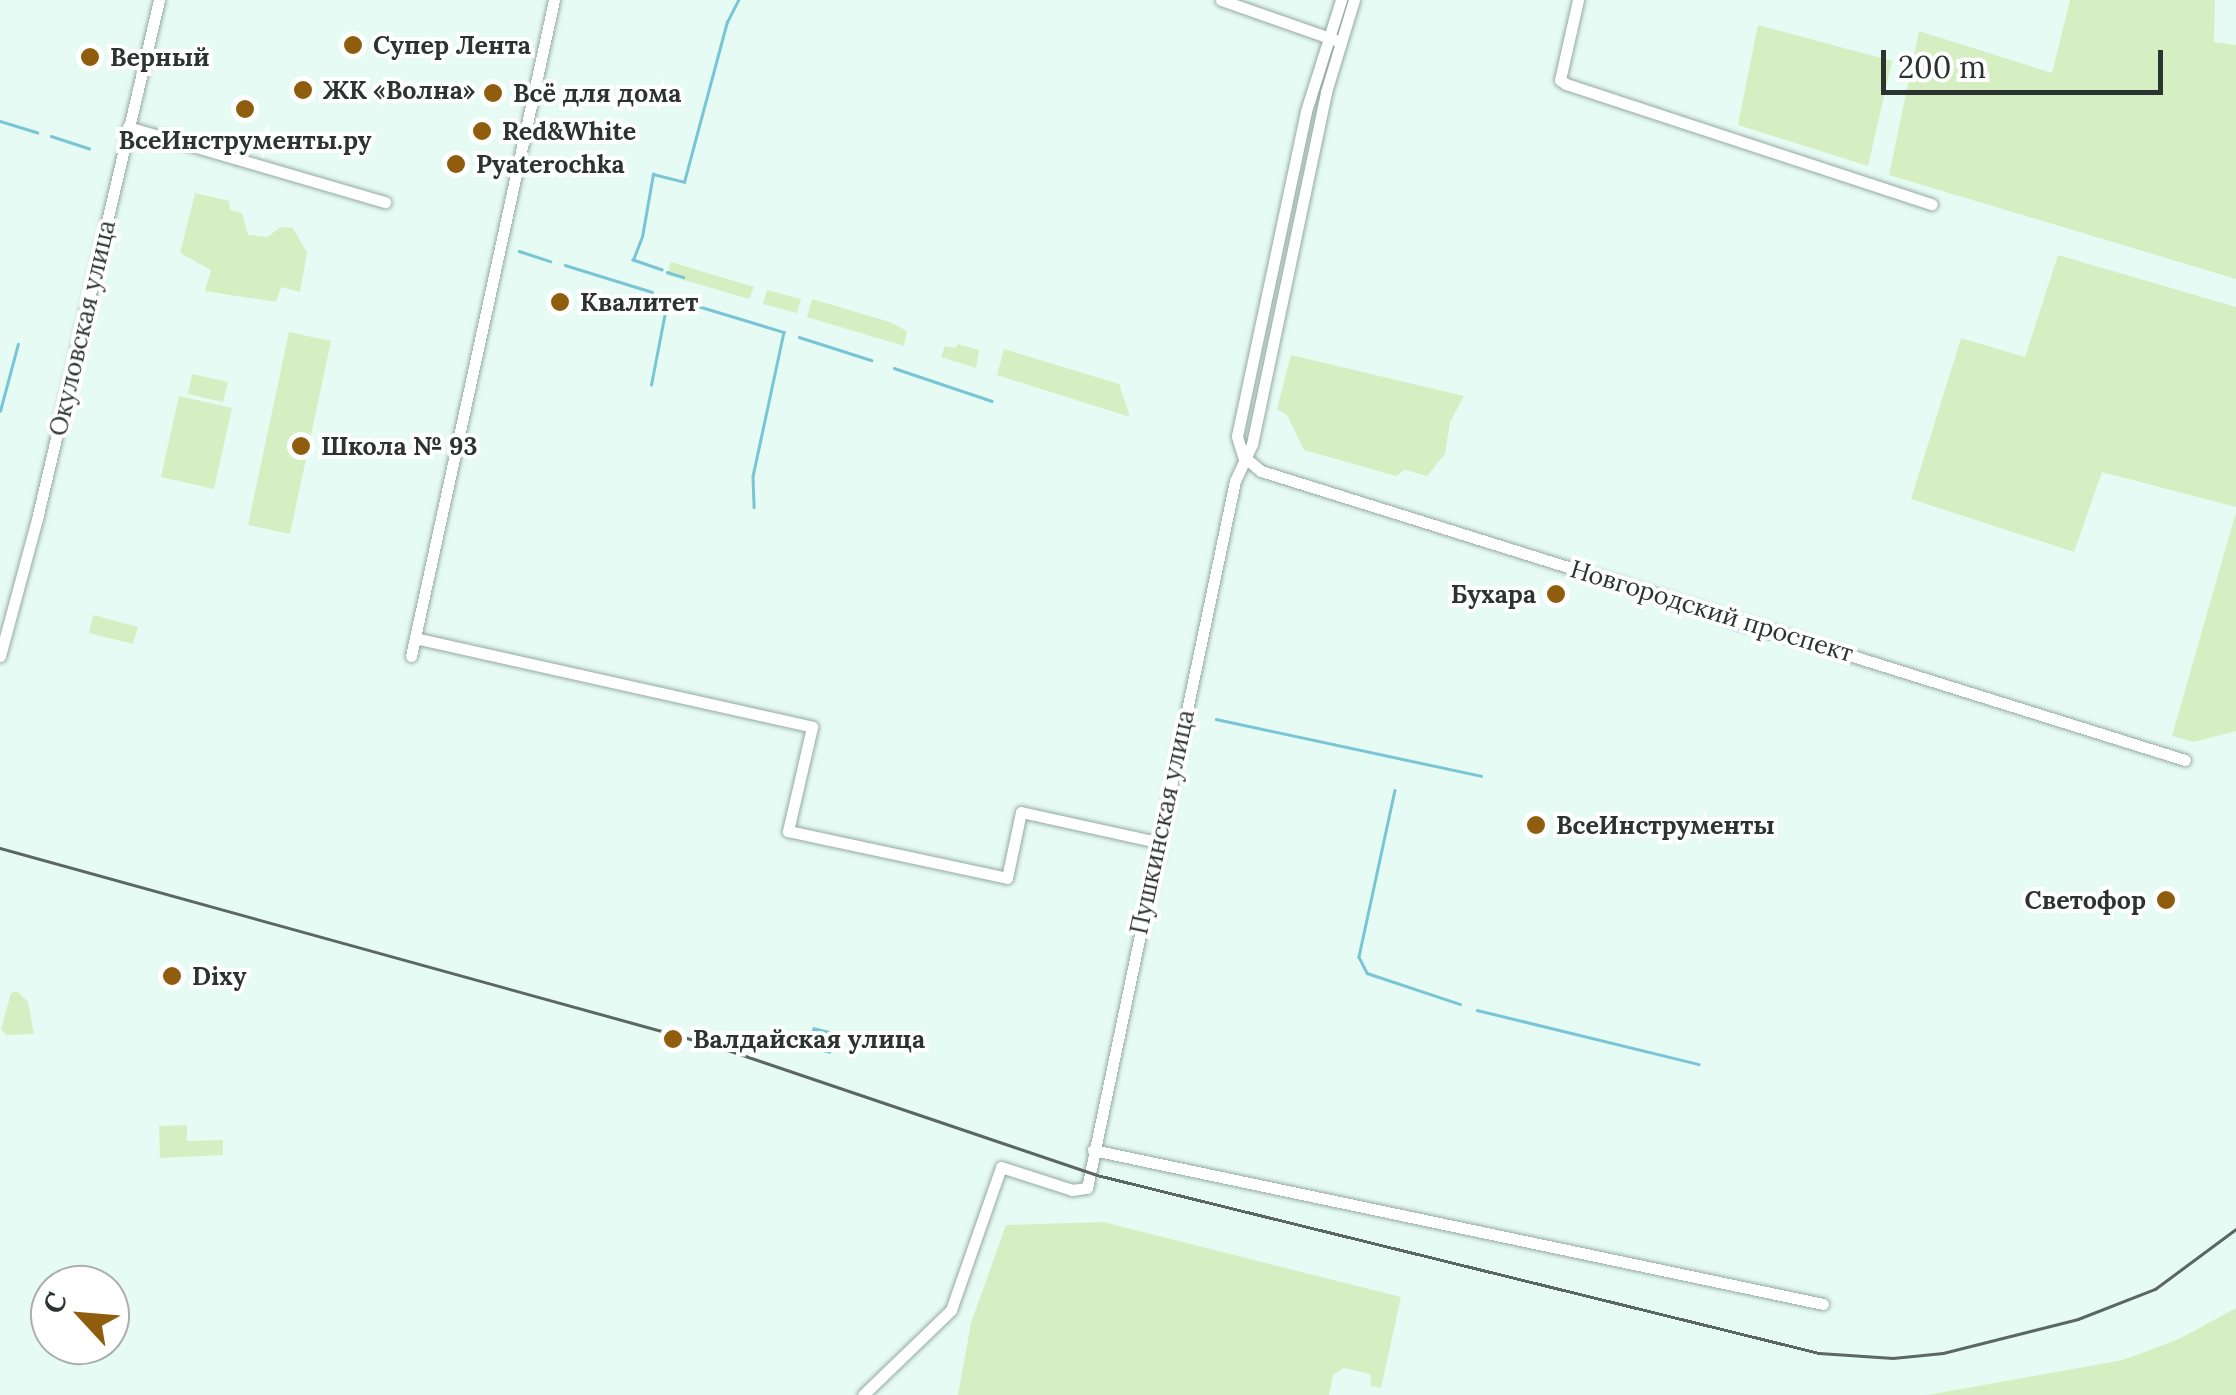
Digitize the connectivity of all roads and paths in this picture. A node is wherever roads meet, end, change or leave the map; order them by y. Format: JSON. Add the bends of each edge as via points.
{"nodes":[{"id":1,"x":159,"y":0,"type":"edge"},
{"id":2,"x":554,"y":0,"type":"edge"},
{"id":3,"x":1221,"y":0,"type":"edge"},
{"id":4,"x":1341,"y":0,"type":"edge"},
{"id":5,"x":1354,"y":0,"type":"edge"},
{"id":6,"x":1578,"y":0,"type":"edge"},
{"id":7,"x":1335,"y":40,"type":"junction"},
{"id":8,"x":128,"y":127,"type":"junction"},
{"id":9,"x":385,"y":202,"type":"dead end"},
{"id":10,"x":1932,"y":204,"type":"dead end"},
{"id":11,"x":1243,"y":456,"type":"junction"},
{"id":12,"x":415,"y":638,"type":"junction"},
{"id":13,"x":0,"y":656,"type":"edge"},
{"id":14,"x":412,"y":656,"type":"dead end"},
{"id":15,"x":2185,"y":760,"type":"dead end"},
{"id":16,"x":1158,"y":842,"type":"junction"},
{"id":17,"x":1092,"y":1150,"type":"junction"},
{"id":18,"x":1823,"y":1304,"type":"dead end"},
{"id":19,"x":863,"y":1395,"type":"edge"}],
"edges":[{"from":1,"to":8,"type":"street","name":"Окуловская улица"},
{"from":2,"to":12,"type":"street"},
{"from":3,"to":7,"type":"street"},
{"from":4,"to":7,"type":"street","name":"Пушкинская улица"},
{"from":5,"to":7,"type":"street","name":"Пушкинская улица"},
{"from":6,"to":10,"type":"street","via":[[1560,80],[1566,84]]},
{"from":7,"to":11,"type":"street","name":"Пушкинская улица","via":[[1252,444]]},
{"from":8,"to":9,"type":"street"},
{"from":8,"to":13,"type":"street","name":"Окуловская улица"},
{"from":11,"to":15,"type":"street","name":"Новгородский проспект","via":[[1261,471]]},
{"from":11,"to":16,"type":"street","name":"Пушкинская улица"},
{"from":12,"to":14,"type":"street"},
{"from":12,"to":16,"type":"street","via":[[812,727],[788,832],[1007,878],[1020,812]]},
{"from":16,"to":17,"type":"street","name":"Пушкинская улица"},
{"from":17,"to":18,"type":"street"},
{"from":17,"to":19,"type":"street","name":"Пушкинская улица","via":[[1087,1188],[1072,1190],[1001,1167],[950,1310]]}]}
